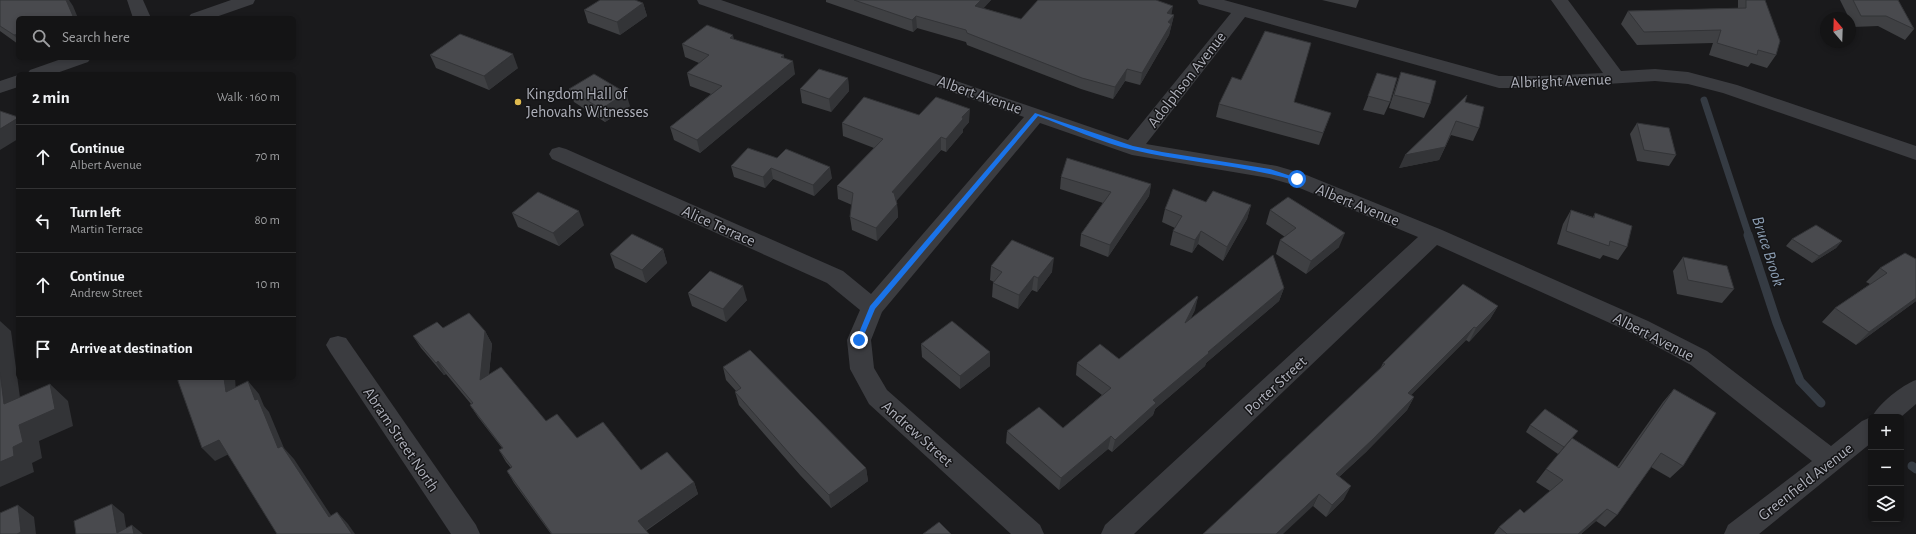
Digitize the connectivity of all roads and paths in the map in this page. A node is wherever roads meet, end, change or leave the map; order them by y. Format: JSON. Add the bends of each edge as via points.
{"nodes":[{"id":1,"x":135,"y":0,"type":"edge"},
{"id":2,"x":247,"y":0,"type":"edge"},
{"id":3,"x":706,"y":0,"type":"edge"},
{"id":4,"x":1205,"y":0,"type":"edge"},
{"id":5,"x":1559,"y":0,"type":"edge"},
{"id":6,"x":1241,"y":11,"type":"junction"},
{"id":7,"x":141,"y":16,"type":"edge"},
{"id":8,"x":203,"y":16,"type":"edge"},
{"id":9,"x":76,"y":60,"type":"edge"},
{"id":10,"x":42,"y":72,"type":"edge"},
{"id":11,"x":1616,"y":78,"type":"junction"},
{"id":12,"x":16,"y":81,"type":"edge"},
{"id":13,"x":0,"y":87,"type":"edge"},
{"id":14,"x":1037,"y":114,"type":"junction"},
{"id":15,"x":1132,"y":148,"type":"junction"},
{"id":16,"x":559,"y":154,"type":"dead end"},
{"id":17,"x":1916,"y":154,"type":"edge"},
{"id":18,"x":1434,"y":235,"type":"junction"},
{"id":19,"x":872,"y":308,"type":"junction"},
{"id":20,"x":338,"y":345,"type":"dead end"},
{"id":21,"x":1916,"y":390,"type":"edge"},
{"id":22,"x":1888,"y":414,"type":"edge"},
{"id":23,"x":1868,"y":431,"type":"edge"},
{"id":24,"x":1832,"y":461,"type":"junction"},
{"id":25,"x":466,"y":534,"type":"edge"},
{"id":26,"x":1030,"y":534,"type":"edge"},
{"id":27,"x":1115,"y":534,"type":"edge"},
{"id":28,"x":1738,"y":534,"type":"edge"}],
"edges":[{"from":1,"to":7,"type":"street"},
{"from":2,"to":8,"type":"street"},
{"from":3,"to":14,"type":"street","name":"Albert Avenue"},
{"from":4,"to":6,"type":"street","name":"Albright Avenue"},
{"from":5,"to":11,"type":"street"},
{"from":6,"to":11,"type":"street","name":"Albright Avenue","via":[[1499,82]]},
{"from":6,"to":15,"type":"street","name":"Adolphson Avenue"},
{"from":9,"to":10,"type":"street"},
{"from":11,"to":17,"type":"street","name":"Albright Avenue","via":[[1670,76],[1708,83]]},
{"from":12,"to":13,"type":"street"},
{"from":14,"to":15,"type":"street","name":"Albert Avenue"},
{"from":14,"to":19,"type":"street","name":"Andrew Street"},
{"from":15,"to":18,"type":"street","name":"Albert Avenue","via":[[1270,171],[1315,186]]},
{"from":16,"to":19,"type":"street","name":"Alice Terrace","via":[[835,277]]},
{"from":18,"to":24,"type":"street","name":"Albert Avenue","via":[[1640,327],[1700,358]]},
{"from":18,"to":27,"type":"street","name":"Porter Street"},
{"from":19,"to":26,"type":"street","name":"Andrew Street","via":[[859,340],[862,369],[878,397]]},
{"from":20,"to":25,"type":"street","name":"Abram Street North"},
{"from":21,"to":22,"type":"street"},
{"from":23,"to":24,"type":"street","name":"Greenfield Avenue"},
{"from":24,"to":28,"type":"street","name":"Greenfield Avenue"}]}
